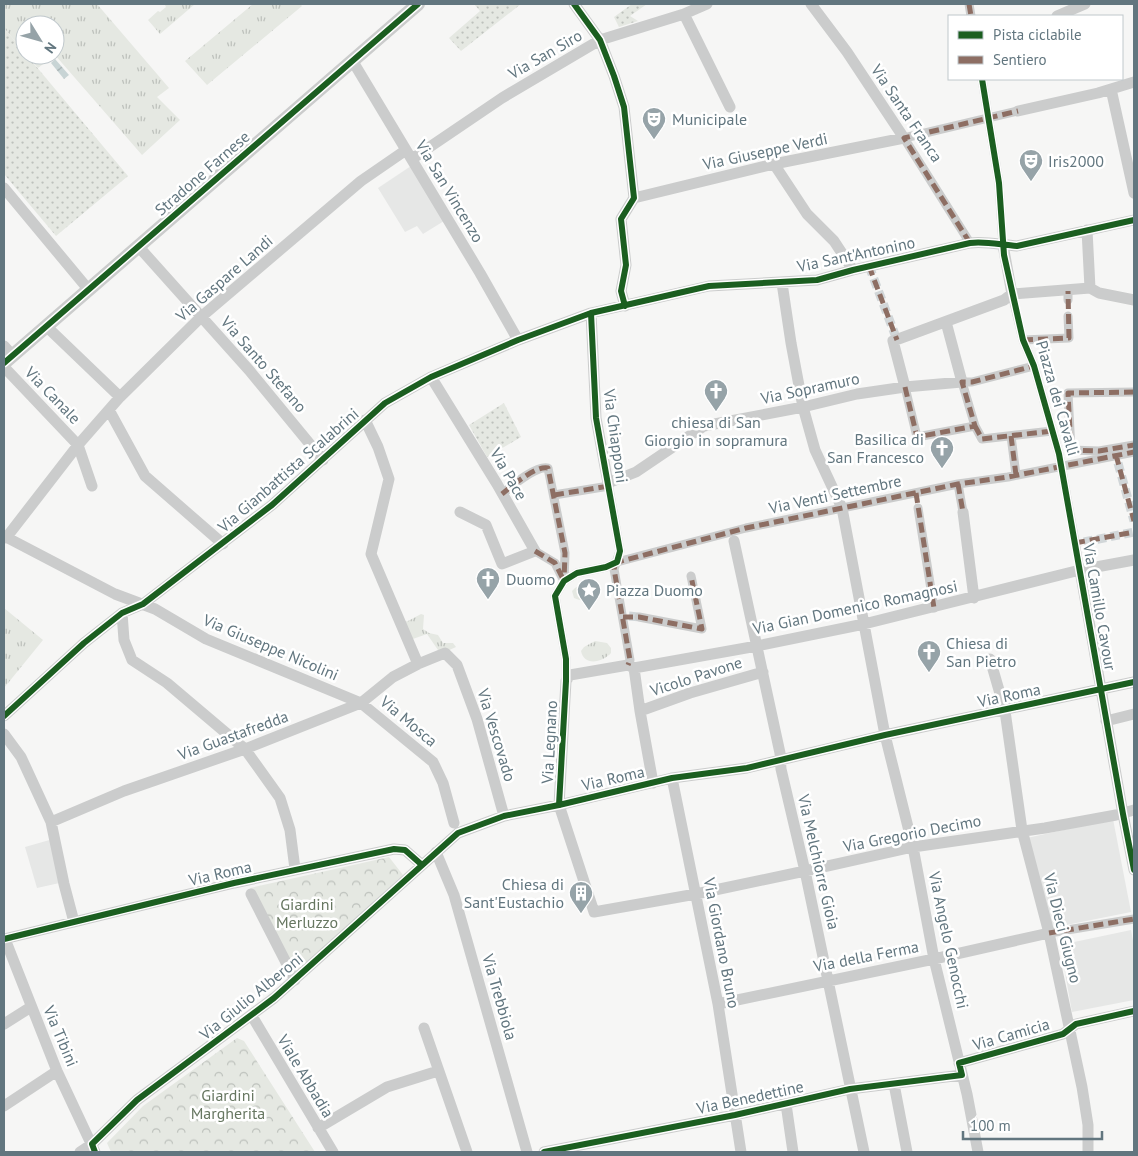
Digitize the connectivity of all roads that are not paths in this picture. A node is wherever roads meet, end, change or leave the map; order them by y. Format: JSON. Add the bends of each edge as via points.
{"nodes":[{"id":1,"x":418,"y":4,"type":"edge"},
{"id":2,"x":574,"y":4,"type":"edge"},
{"id":3,"x":708,"y":4,"type":"edge"},
{"id":4,"x":811,"y":4,"type":"edge"},
{"id":5,"x":1085,"y":4,"type":"edge"},
{"id":6,"x":684,"y":14,"type":"junction"},
{"id":7,"x":1059,"y":15,"type":"edge"},
{"id":8,"x":600,"y":40,"type":"junction"},
{"id":9,"x":352,"y":60,"type":"junction"},
{"id":10,"x":982,"y":80,"type":"edge"},
{"id":11,"x":1134,"y":82,"type":"edge"},
{"id":12,"x":1111,"y":89,"type":"junction"},
{"id":13,"x":730,"y":107,"type":"dead end"},
{"id":14,"x":1018,"y":111,"type":"joint"},
{"id":15,"x":990,"y":119,"type":"junction"},
{"id":16,"x":904,"y":138,"type":"junction"},
{"id":17,"x":409,"y":154,"type":"junction"},
{"id":18,"x":774,"y":164,"type":"junction"},
{"id":19,"x":4,"y":188,"type":"edge"},
{"id":20,"x":1134,"y":193,"type":"edge"},
{"id":21,"x":634,"y":198,"type":"junction"},
{"id":22,"x":1134,"y":220,"type":"edge"},
{"id":23,"x":1087,"y":230,"type":"junction"},
{"id":24,"x":970,"y":243,"type":"junction"},
{"id":25,"x":1003,"y":245,"type":"junction"},
{"id":26,"x":138,"y":246,"type":"junction"},
{"id":27,"x":853,"y":270,"type":"junction"},
{"id":28,"x":782,"y":282,"type":"junction"},
{"id":29,"x":1090,"y":288,"type":"junction"},
{"id":30,"x":88,"y":289,"type":"junction"},
{"id":31,"x":1012,"y":294,"type":"junction"},
{"id":32,"x":1134,"y":300,"type":"edge"},
{"id":33,"x":1068,"y":305,"type":"junction"},
{"id":34,"x":625,"y":306,"type":"junction"},
{"id":35,"x":591,"y":313,"type":"junction"},
{"id":36,"x":201,"y":317,"type":"junction"},
{"id":37,"x":946,"y":322,"type":"junction"},
{"id":38,"x":46,"y":326,"type":"junction"},
{"id":39,"x":518,"y":340,"type":"junction"},
{"id":40,"x":1023,"y":340,"type":"junction"},
{"id":41,"x":7,"y":355,"type":"edge"},
{"id":42,"x":1034,"y":366,"type":"junction"},
{"id":43,"x":4,"y":367,"type":"edge"},
{"id":44,"x":432,"y":377,"type":"junction"},
{"id":45,"x":962,"y":382,"type":"junction"},
{"id":46,"x":905,"y":387,"type":"junction"},
{"id":47,"x":1134,"y":392,"type":"edge"},
{"id":48,"x":120,"y":397,"type":"junction"},
{"id":49,"x":802,"y":407,"type":"junction"},
{"id":50,"x":109,"y":410,"type":"junction"},
{"id":51,"x":365,"y":420,"type":"junction"},
{"id":52,"x":975,"y":426,"type":"junction"},
{"id":53,"x":1052,"y":431,"type":"junction"},
{"id":54,"x":1012,"y":436,"type":"junction"},
{"id":55,"x":78,"y":445,"type":"junction"},
{"id":56,"x":1134,"y":445,"type":"edge"},
{"id":57,"x":1134,"y":452,"type":"edge"},
{"id":58,"x":323,"y":460,"type":"junction"},
{"id":59,"x":1060,"y":466,"type":"junction"},
{"id":60,"x":1016,"y":476,"type":"junction"},
{"id":61,"x":609,"y":484,"type":"junction"},
{"id":62,"x":958,"y":484,"type":"junction"},
{"id":63,"x":92,"y":486,"type":"dead end"},
{"id":64,"x":502,"y":494,"type":"junction"},
{"id":65,"x":554,"y":495,"type":"junction"},
{"id":66,"x":917,"y":501,"type":"junction"},
{"id":67,"x":842,"y":508,"type":"junction"},
{"id":68,"x":460,"y":512,"type":"dead end"},
{"id":69,"x":962,"y":512,"type":"joint"},
{"id":70,"x":5,"y":537,"type":"edge"},
{"id":71,"x":732,"y":537,"type":"junction"},
{"id":72,"x":223,"y":544,"type":"junction"},
{"id":73,"x":534,"y":551,"type":"junction"},
{"id":74,"x":1134,"y":560,"type":"edge"},
{"id":75,"x":617,"y":562,"type":"junction"},
{"id":76,"x":1080,"y":570,"type":"junction"},
{"id":77,"x":692,"y":576,"type":"dead end"},
{"id":78,"x":564,"y":581,"type":"junction"},
{"id":79,"x":974,"y":598,"type":"junction"},
{"id":80,"x":143,"y":604,"type":"junction"},
{"id":81,"x":934,"y":608,"type":"junction"},
{"id":82,"x":122,"y":612,"type":"junction"},
{"id":83,"x":630,"y":617,"type":"junction"},
{"id":84,"x":864,"y":624,"type":"junction"},
{"id":85,"x":757,"y":646,"type":"junction"},
{"id":86,"x":990,"y":659,"type":"dead end"},
{"id":87,"x":418,"y":664,"type":"junction"},
{"id":88,"x":457,"y":665,"type":"joint"},
{"id":89,"x":631,"y":666,"type":"junction"},
{"id":90,"x":763,"y":672,"type":"junction"},
{"id":91,"x":566,"y":680,"type":"junction"},
{"id":92,"x":1134,"y":682,"type":"edge"},
{"id":93,"x":1101,"y":689,"type":"junction"},
{"id":94,"x":361,"y":703,"type":"junction"},
{"id":95,"x":640,"y":711,"type":"junction"},
{"id":96,"x":1005,"y":711,"type":"junction"},
{"id":97,"x":1134,"y":714,"type":"edge"},
{"id":98,"x":4,"y":716,"type":"edge"},
{"id":99,"x":1106,"y":721,"type":"junction"},
{"id":100,"x":4,"y":734,"type":"edge"},
{"id":101,"x":885,"y":735,"type":"junction"},
{"id":102,"x":244,"y":749,"type":"junction"},
{"id":103,"x":780,"y":759,"type":"junction"},
{"id":104,"x":672,"y":778,"type":"junction"},
{"id":105,"x":653,"y":783,"type":"junction"},
{"id":106,"x":559,"y":805,"type":"junction"},
{"id":107,"x":1134,"y":810,"type":"edge"},
{"id":108,"x":1123,"y":814,"type":"junction"},
{"id":109,"x":504,"y":816,"type":"junction"},
{"id":110,"x":51,"y":822,"type":"junction"},
{"id":111,"x":454,"y":823,"type":"dead end"},
{"id":112,"x":1022,"y":830,"type":"junction"},
{"id":113,"x":913,"y":846,"type":"junction"},
{"id":114,"x":436,"y":852,"type":"junction"},
{"id":115,"x":422,"y":865,"type":"junction"},
{"id":116,"x":295,"y":869,"type":"junction"},
{"id":117,"x":1134,"y":870,"type":"edge"},
{"id":118,"x":805,"y":871,"type":"junction"},
{"id":119,"x":251,"y":894,"type":"dead end"},
{"id":120,"x":696,"y":894,"type":"junction"},
{"id":121,"x":1134,"y":919,"type":"edge"},
{"id":122,"x":74,"y":922,"type":"junction"},
{"id":123,"x":1049,"y":933,"type":"junction"},
{"id":124,"x":4,"y":939,"type":"edge"},
{"id":125,"x":934,"y":959,"type":"junction"},
{"id":126,"x":295,"y":980,"type":"junction"},
{"id":127,"x":828,"y":980,"type":"junction"},
{"id":128,"x":718,"y":1004,"type":"junction"},
{"id":129,"x":31,"y":1007,"type":"junction"},
{"id":130,"x":1134,"y":1011,"type":"edge"},
{"id":131,"x":252,"y":1016,"type":"junction"},
{"id":132,"x":4,"y":1024,"type":"edge"},
{"id":133,"x":424,"y":1028,"type":"dead end"},
{"id":134,"x":1069,"y":1028,"type":"junction"},
{"id":135,"x":961,"y":1069,"type":"junction"},
{"id":136,"x":57,"y":1071,"type":"junction"},
{"id":137,"x":438,"y":1071,"type":"junction"},
{"id":138,"x":894,"y":1084,"type":"junction"},
{"id":139,"x":850,"y":1089,"type":"junction"},
{"id":140,"x":786,"y":1104,"type":"junction"},
{"id":141,"x":4,"y":1106,"type":"edge"},
{"id":142,"x":735,"y":1115,"type":"junction"},
{"id":143,"x":318,"y":1128,"type":"junction"},
{"id":144,"x":94,"y":1148,"type":"edge"},
{"id":145,"x":80,"y":1152,"type":"edge"},
{"id":146,"x":333,"y":1152,"type":"edge"},
{"id":147,"x":467,"y":1152,"type":"edge"},
{"id":148,"x":527,"y":1152,"type":"edge"},
{"id":149,"x":544,"y":1152,"type":"edge"},
{"id":150,"x":741,"y":1152,"type":"edge"},
{"id":151,"x":793,"y":1152,"type":"edge"},
{"id":152,"x":864,"y":1152,"type":"edge"},
{"id":153,"x":907,"y":1152,"type":"edge"},
{"id":154,"x":978,"y":1152,"type":"edge"},
{"id":155,"x":1088,"y":1152,"type":"edge"}],
"edges":[{"from":1,"to":9,"type":"street","name":"Stradone Farnese"},
{"from":2,"to":8,"type":"street"},
{"from":3,"to":6,"type":"street","name":"Via San Siro"},
{"from":4,"to":16,"type":"street","name":"Via Santa Franca"},
{"from":5,"to":7,"type":"street"},
{"from":6,"to":8,"type":"street","name":"Via San Siro"},
{"from":6,"to":13,"type":"street"},
{"from":8,"to":17,"type":"street","name":"Via San Siro"},
{"from":8,"to":21,"type":"street","via":[[624,107]]},
{"from":9,"to":17,"type":"street","name":"Via San Vincenzo"},
{"from":9,"to":26,"type":"street","name":"Stradone Farnese"},
{"from":10,"to":15,"type":"street"},
{"from":11,"to":12,"type":"street"},
{"from":12,"to":14,"type":"street"},
{"from":12,"to":20,"type":"street"},
{"from":14,"to":15,"type":"street"},
{"from":15,"to":16,"type":"street"},
{"from":15,"to":25,"type":"street"},
{"from":16,"to":18,"type":"street","name":"Via Giuseppe Verdi"},
{"from":16,"to":24,"type":"street","name":"Via Santa Franca"},
{"from":17,"to":36,"type":"street","name":"Via Gaspare Landi","via":[[361,181]]},
{"from":17,"to":39,"type":"street","name":"Via San Vincenzo"},
{"from":18,"to":21,"type":"street","name":"Via Giuseppe Verdi"},
{"from":18,"to":27,"type":"street","via":[[807,214],[834,242]]},
{"from":19,"to":30,"type":"street"},
{"from":21,"to":34,"type":"street","via":[[621,218],[626,265],[621,291]]},
{"from":22,"to":23,"type":"street","name":"Via Sant'Antonino"},
{"from":23,"to":25,"type":"street","name":"Via Sant'Antonino","via":[[1016,246]]},
{"from":23,"to":29,"type":"street"},
{"from":24,"to":25,"type":"street","name":"Via Sant'Antonino","via":[[986,241]]},
{"from":24,"to":27,"type":"street","name":"Via Sant'Antonino"},
{"from":25,"to":31,"type":"street"},
{"from":26,"to":30,"type":"street","name":"Stradone Farnese"},
{"from":26,"to":36,"type":"street","name":"Via Santo Stefano"},
{"from":27,"to":28,"type":"street","name":"Via Sant'Antonino","via":[[817,280]]},
{"from":28,"to":34,"type":"street","name":"Via Sant'Antonino","via":[[709,286]]},
{"from":28,"to":49,"type":"street","name":"Via Angelo Genocchi"},
{"from":29,"to":32,"type":"street"},
{"from":29,"to":33,"type":"street"},
{"from":30,"to":38,"type":"street","name":"Stradone Farnese"},
{"from":31,"to":33,"type":"street"},
{"from":31,"to":37,"type":"street"},
{"from":31,"to":40,"type":"street"},
{"from":33,"to":40,"type":"street","name":"Piazza dei Cavalli","via":[[1070,338]]},
{"from":34,"to":35,"type":"street","name":"Via Gianbattista Scalabrini"},
{"from":35,"to":39,"type":"street","name":"Via Gianbattista Scalabrini"},
{"from":35,"to":61,"type":"street","name":"Via Chiapponi","via":[[596,418]]},
{"from":36,"to":48,"type":"street","name":"Via Gaspare Landi"},
{"from":36,"to":58,"type":"street","name":"Via Santo Stefano"},
{"from":37,"to":45,"type":"street"},
{"from":37,"to":46,"type":"street","via":[[893,341]]},
{"from":38,"to":41,"type":"street","name":"Stradone Farnese"},
{"from":38,"to":48,"type":"street"},
{"from":39,"to":44,"type":"street","name":"Via Gianbattista Scalabrini"},
{"from":40,"to":42,"type":"street","name":"Piazza dei Cavalli"},
{"from":42,"to":45,"type":"street","name":"Via Sopramuro"},
{"from":42,"to":53,"type":"street","name":"Piazza dei Cavalli"},
{"from":43,"to":55,"type":"street","name":"Via Canale"},
{"from":44,"to":51,"type":"street","name":"Via Gianbattista Scalabrini","via":[[385,403]]},
{"from":44,"to":64,"type":"street","name":"Via Pace"},
{"from":45,"to":46,"type":"street","name":"Via Sopramuro"},
{"from":45,"to":52,"type":"street"},
{"from":46,"to":49,"type":"street","name":"Via Sopramuro"},
{"from":46,"to":52,"type":"street","via":[[917,437]]},
{"from":47,"to":56,"type":"street","name":"Piazza dei Cavalli","via":[[1068,394],[1071,450],[1098,451]]},
{"from":48,"to":50,"type":"street","name":"Via Gaspare Landi"},
{"from":49,"to":61,"type":"street","name":"Via Sopramuro","via":[[704,426],[636,472]]},
{"from":49,"to":67,"type":"street","name":"Via Angelo Genocchi","via":[[815,450]]},
{"from":50,"to":55,"type":"street","name":"Via Gaspare Landi"},
{"from":50,"to":72,"type":"street","via":[[145,476]]},
{"from":51,"to":58,"type":"street","name":"Via Gianbattista Scalabrini"},
{"from":51,"to":87,"type":"street","via":[[389,479],[371,554]]},
{"from":52,"to":54,"type":"street","via":[[982,439]]},
{"from":53,"to":54,"type":"street"},
{"from":53,"to":59,"type":"street","name":"Piazza dei Cavalli"},
{"from":54,"to":60,"type":"street"},
{"from":55,"to":63,"type":"street"},
{"from":55,"to":70,"type":"street","name":"Via Gaspare Landi"},
{"from":57,"to":59,"type":"street","name":"Piazza dei Cavalli","via":[[1117,459]]},
{"from":58,"to":72,"type":"street","name":"Via Gianbattista Scalabrini"},
{"from":59,"to":60,"type":"street","name":"Via Venti Settembre"},
{"from":59,"to":76,"type":"street","name":"Via Camillo Cavour","via":[[1080,543]]},
{"from":60,"to":62,"type":"street","name":"Via Venti Settembre"},
{"from":61,"to":65,"type":"street"},
{"from":61,"to":75,"type":"street","name":"Via Chiapponi","via":[[620,551]]},
{"from":62,"to":66,"type":"street","name":"Via Venti Settembre"},
{"from":62,"to":69,"type":"street"},
{"from":64,"to":65,"type":"street","via":[[521,479],[545,467],[548,468]]},
{"from":64,"to":73,"type":"street","name":"Via Pace"},
{"from":65,"to":78,"type":"street","via":[[565,553]]},
{"from":66,"to":67,"type":"street","name":"Via Venti Settembre"},
{"from":66,"to":81,"type":"street"},
{"from":67,"to":71,"type":"street","name":"Via Venti Settembre"},
{"from":67,"to":84,"type":"street","name":"Via Angelo Genocchi"},
{"from":68,"to":73,"type":"street","via":[[486,525],[502,564]]},
{"from":69,"to":79,"type":"street"},
{"from":70,"to":80,"type":"street","name":"Via Giuseppe Nicolini","via":[[115,594]]},
{"from":71,"to":75,"type":"street","name":"Via Venti Settembre"},
{"from":71,"to":85,"type":"street","name":"Via Melchiorre Gioia"},
{"from":72,"to":80,"type":"street","name":"Via Gianbattista Scalabrini"},
{"from":73,"to":78,"type":"street","name":"Via Pace","via":[[555,563]]},
{"from":74,"to":76,"type":"street","name":"Via Gian Domenico Romagnosi"},
{"from":75,"to":78,"type":"street","via":[[577,573]]},
{"from":75,"to":83,"type":"street","via":[[614,569]]},
{"from":76,"to":79,"type":"street","name":"Via Gian Domenico Romagnosi"},
{"from":76,"to":93,"type":"street","name":"Via Camillo Cavour"},
{"from":77,"to":83,"type":"street","via":[[702,628]]},
{"from":78,"to":91,"type":"street","via":[[555,596],[566,660]]},
{"from":79,"to":81,"type":"street","name":"Via Gian Domenico Romagnosi"},
{"from":80,"to":82,"type":"street","name":"Via Gianbattista Scalabrini"},
{"from":80,"to":94,"type":"street","name":"Via Giuseppe Nicolini","via":[[206,639]]},
{"from":81,"to":84,"type":"street","name":"Via Gian Domenico Romagnosi"},
{"from":82,"to":98,"type":"street","name":"Via Gianbattista Scalabrini"},
{"from":82,"to":102,"type":"street","via":[[124,640],[132,660],[167,683]]},
{"from":83,"to":89,"type":"street"},
{"from":84,"to":85,"type":"street","name":"Via Gian Domenico Romagnosi"},
{"from":84,"to":101,"type":"street","name":"Via Angelo Genocchi"},
{"from":85,"to":89,"type":"street","name":"Via Gian Domenico Romagnosi"},
{"from":85,"to":90,"type":"street","name":"Via Melchiorre Gioia"},
{"from":86,"to":96,"type":"street","name":"Via Dieci Giugno"},
{"from":87,"to":88,"type":"street","name":"Via Guastafredda","via":[[445,653]]},
{"from":87,"to":94,"type":"street","name":"Via Guastafredda","via":[[393,678]]},
{"from":88,"to":109,"type":"street","name":"Via Vescovado","via":[[477,719]]},
{"from":89,"to":91,"type":"street","via":[[570,675]]},
{"from":89,"to":95,"type":"street"},
{"from":90,"to":95,"type":"street","name":"Vicolo Pavone"},
{"from":90,"to":103,"type":"street","name":"Via Melchiorre Gioia"},
{"from":91,"to":106,"type":"street","name":"Via Legnano"},
{"from":92,"to":93,"type":"street","name":"Via Roma"},
{"from":93,"to":96,"type":"street","name":"Via Roma"},
{"from":93,"to":99,"type":"street","name":"Via Camillo Cavour"},
{"from":94,"to":102,"type":"street","name":"Via Guastafredda"},
{"from":94,"to":111,"type":"street","name":"Via Mosca","via":[[433,762],[443,783]]},
{"from":95,"to":105,"type":"street"},
{"from":96,"to":101,"type":"street","name":"Via Roma"},
{"from":96,"to":112,"type":"street","name":"Via Dieci Giugno"},
{"from":97,"to":99,"type":"street"},
{"from":99,"to":108,"type":"street","name":"Via Camillo Cavour"},
{"from":100,"to":110,"type":"street","via":[[21,757]]},
{"from":101,"to":103,"type":"street","name":"Via Roma"},
{"from":101,"to":113,"type":"street","name":"Via Angelo Genocchi"},
{"from":102,"to":110,"type":"street","name":"Via Guastafredda","via":[[124,791]]},
{"from":102,"to":116,"type":"street","via":[[280,798],[290,830]]},
{"from":103,"to":104,"type":"street","name":"Via Roma","via":[[747,768]]},
{"from":103,"to":118,"type":"street","name":"Via Melchiorre Gioia"},
{"from":104,"to":105,"type":"street","name":"Via Roma"},
{"from":104,"to":120,"type":"street","name":"Via Giordano Bruno"},
{"from":105,"to":106,"type":"street","name":"Via Roma"},
{"from":106,"to":109,"type":"street","name":"Via Roma"},
{"from":106,"to":120,"type":"street","name":"Via Gregorio Decimo","via":[[594,912]]},
{"from":107,"to":108,"type":"street","name":"Via Gregorio Decimo"},
{"from":108,"to":112,"type":"street","name":"Via Gregorio Decimo"},
{"from":108,"to":117,"type":"street","name":"Via Camillo Cavour"},
{"from":109,"to":114,"type":"street","name":"Via Roma","via":[[458,833]]},
{"from":110,"to":122,"type":"street"},
{"from":112,"to":113,"type":"street","name":"Via Gregorio Decimo"},
{"from":112,"to":123,"type":"street","name":"Via Dieci Giugno"},
{"from":113,"to":118,"type":"street","name":"Via Gregorio Decimo"},
{"from":113,"to":125,"type":"street","name":"Via Angelo Genocchi"},
{"from":114,"to":115,"type":"street","name":"Via Roma"},
{"from":114,"to":148,"type":"street","name":"Via Trebbiola","via":[[454,895]]},
{"from":115,"to":116,"type":"street","name":"Via Roma","via":[[405,850],[394,849]]},
{"from":115,"to":126,"type":"street","name":"Via Giulio Alberoni"},
{"from":116,"to":122,"type":"street","name":"Via Roma"},
{"from":118,"to":120,"type":"street","name":"Via Gregorio Decimo"},
{"from":118,"to":127,"type":"street","name":"Via Melchiorre Gioia"},
{"from":119,"to":126,"type":"street","name":"Via Giulio Alberoni"},
{"from":120,"to":128,"type":"street","name":"Via Giordano Bruno"},
{"from":121,"to":123,"type":"street"},
{"from":122,"to":124,"type":"street","name":"Via Roma"},
{"from":123,"to":125,"type":"street","name":"Via della Ferma"},
{"from":123,"to":134,"type":"street","name":"Via Dieci Giugno"},
{"from":124,"to":129,"type":"street","name":"Via Tibini"},
{"from":125,"to":127,"type":"street","name":"Via della Ferma"},
{"from":125,"to":135,"type":"street","name":"Via Angelo Genocchi"},
{"from":126,"to":131,"type":"street","name":"Via Giulio Alberoni"},
{"from":127,"to":128,"type":"street","name":"Via della Ferma"},
{"from":127,"to":139,"type":"street","name":"Via Melchiorre Gioia"},
{"from":128,"to":142,"type":"street","name":"Via Giordano Bruno"},
{"from":129,"to":132,"type":"street"},
{"from":129,"to":136,"type":"street","name":"Via Tibini"},
{"from":130,"to":134,"type":"street","name":"Via Camicia"},
{"from":131,"to":143,"type":"street","name":"Viale Abbadia"},
{"from":131,"to":144,"type":"street","name":"Via Giulio Alberoni","via":[[137,1100]]},
{"from":133,"to":137,"type":"street"},
{"from":134,"to":135,"type":"street","name":"Via Camicia","via":[[1063,1034]]},
{"from":134,"to":155,"type":"street","name":"Via Dieci Giugno","via":[[1088,1126]]},
{"from":135,"to":138,"type":"street","name":"Via Benedettine"},
{"from":135,"to":154,"type":"street","name":"Via Angelo Genocchi"},
{"from":136,"to":141,"type":"street"},
{"from":136,"to":144,"type":"street","name":"Via Tibini"},
{"from":137,"to":143,"type":"street","via":[[387,1087]]},
{"from":137,"to":147,"type":"street"},
{"from":138,"to":139,"type":"street","name":"Via Benedettine"},
{"from":138,"to":153,"type":"street"},
{"from":139,"to":140,"type":"street","name":"Via Benedettine"},
{"from":139,"to":152,"type":"street","name":"Via Melchiorre Gioia"},
{"from":140,"to":142,"type":"street","name":"Via Benedettine"},
{"from":140,"to":151,"type":"street"},
{"from":142,"to":149,"type":"street","name":"Via Benedettine"},
{"from":142,"to":150,"type":"street","name":"Via Giordano Bruno"},
{"from":143,"to":146,"type":"street","name":"Viale Abbadia"},
{"from":144,"to":145,"type":"street","name":"Via Giulio Alberoni"}]}
